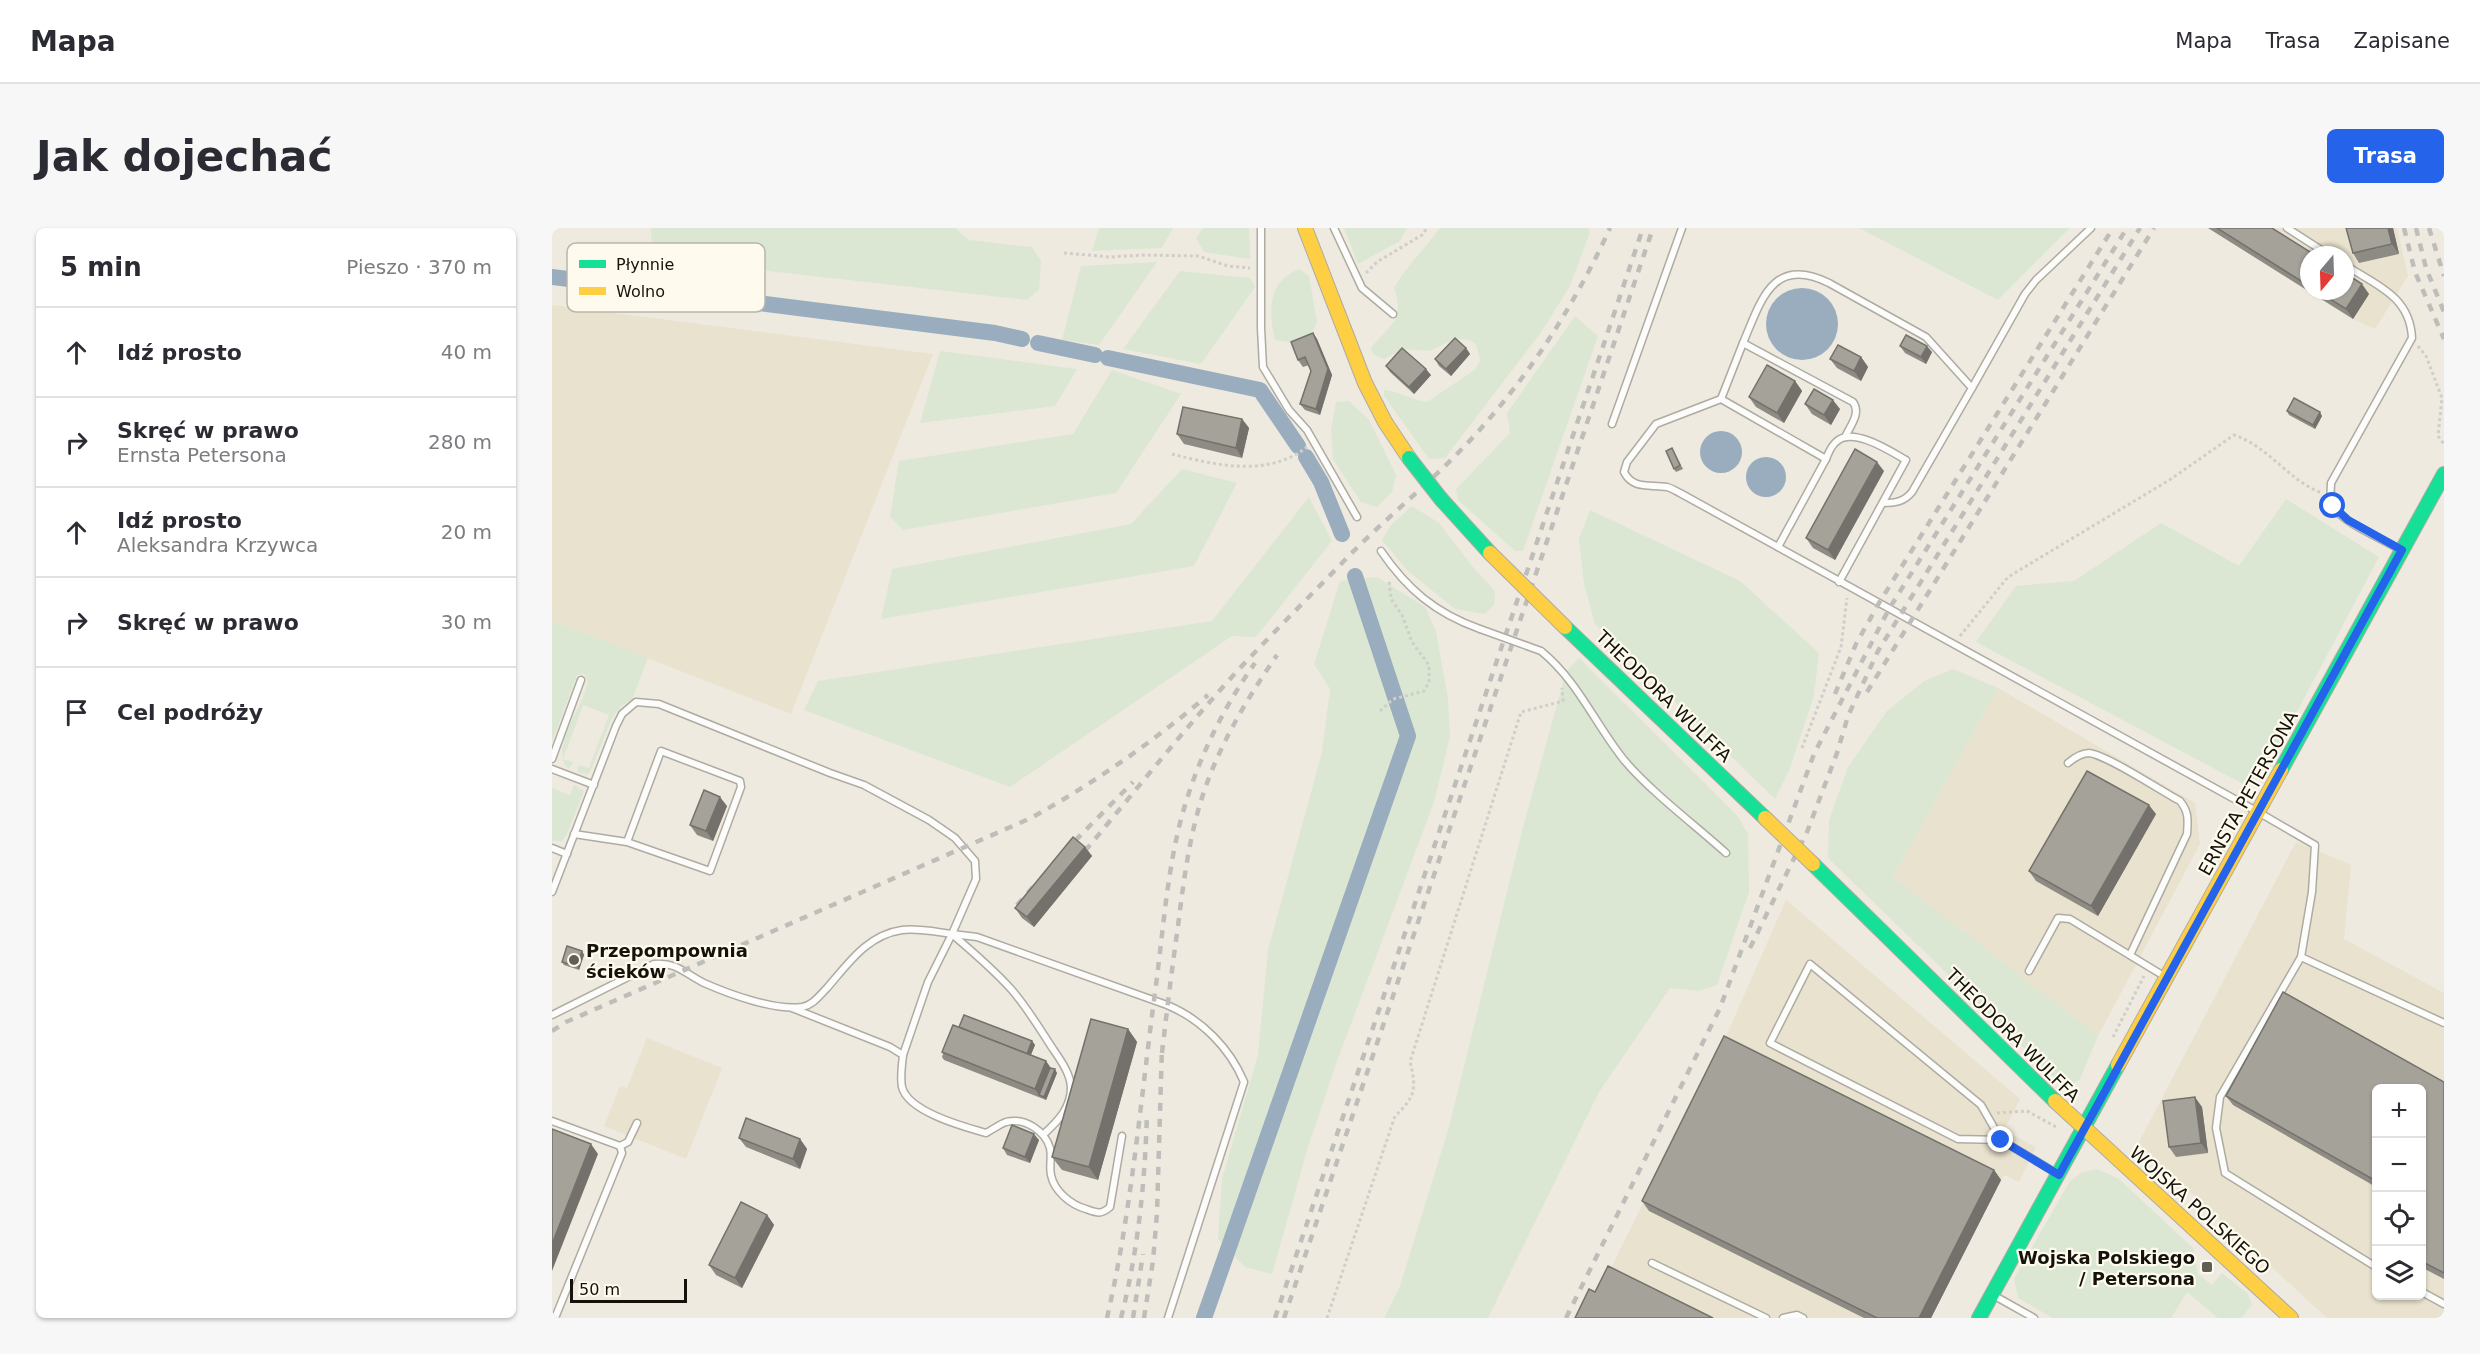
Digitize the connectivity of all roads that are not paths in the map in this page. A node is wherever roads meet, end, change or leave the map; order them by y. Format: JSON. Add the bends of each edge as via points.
{"nodes":[{"id":1,"x":1262,"y":228,"type":"edge"},
{"id":2,"x":1305,"y":228,"type":"edge"},
{"id":3,"x":1334,"y":228,"type":"edge"},
{"id":4,"x":1682,"y":228,"type":"edge"},
{"id":5,"x":2091,"y":228,"type":"edge"},
{"id":6,"x":2287,"y":228,"type":"edge"},
{"id":7,"x":2315,"y":246,"type":"edge"},
{"id":8,"x":2354,"y":271,"type":"edge"},
{"id":9,"x":1393,"y":314,"type":"dead end"},
{"id":10,"x":1743,"y":343,"type":"junction"},
{"id":11,"x":1972,"y":388,"type":"junction"},
{"id":12,"x":1720,"y":399,"type":"junction"},
{"id":13,"x":1612,"y":424,"type":"dead end"},
{"id":14,"x":1845,"y":437,"type":"junction"},
{"id":15,"x":1826,"y":459,"type":"junction"},
{"id":16,"x":2444,"y":474,"type":"edge"},
{"id":17,"x":1883,"y":503,"type":"junction"},
{"id":18,"x":1358,"y":517,"type":"dead end"},
{"id":19,"x":1778,"y":547,"type":"junction"},
{"id":20,"x":2402,"y":550,"type":"junction"},
{"id":21,"x":1381,"y":551,"type":"dead end"},
{"id":22,"x":1839,"y":582,"type":"junction"},
{"id":23,"x":581,"y":680,"type":"dead end"},
{"id":24,"x":552,"y":759,"type":"edge"},
{"id":25,"x":2068,"y":763,"type":"dead end"},
{"id":26,"x":552,"y":769,"type":"edge"},
{"id":27,"x":594,"y":785,"type":"junction"},
{"id":28,"x":2258,"y":812,"type":"junction"},
{"id":29,"x":574,"y":834,"type":"junction"},
{"id":30,"x":627,"y":842,"type":"junction"},
{"id":31,"x":552,"y":848,"type":"edge"},
{"id":32,"x":1726,"y":853,"type":"dead end"},
{"id":33,"x":567,"y":854,"type":"junction"},
{"id":34,"x":552,"y":892,"type":"edge"},
{"id":35,"x":952,"y":934,"type":"junction"},
{"id":36,"x":2130,"y":955,"type":"junction"},
{"id":37,"x":2301,"y":957,"type":"junction"},
{"id":38,"x":2029,"y":971,"type":"dead end"},
{"id":39,"x":2167,"y":978,"type":"junction"},
{"id":40,"x":791,"y":1008,"type":"junction"},
{"id":41,"x":552,"y":1015,"type":"edge"},
{"id":42,"x":2444,"y":1023,"type":"edge"},
{"id":43,"x":903,"y":1055,"type":"junction"},
{"id":44,"x":552,"y":1121,"type":"edge"},
{"id":45,"x":637,"y":1123,"type":"dead end"},
{"id":46,"x":2084,"y":1130,"type":"junction"},
{"id":47,"x":1044,"y":1134,"type":"junction"},
{"id":48,"x":1122,"y":1136,"type":"dead end"},
{"id":49,"x":2001,"y":1140,"type":"junction"},
{"id":50,"x":620,"y":1146,"type":"junction"},
{"id":51,"x":2059,"y":1175,"type":"junction"},
{"id":52,"x":1652,"y":1263,"type":"dead end"},
{"id":53,"x":2372,"y":1264,"type":"edge"},
{"id":54,"x":1992,"y":1295,"type":"junction"},
{"id":55,"x":2426,"y":1295,"type":"edge"},
{"id":56,"x":2444,"y":1304,"type":"edge"},
{"id":57,"x":555,"y":1318,"type":"edge"},
{"id":58,"x":1168,"y":1318,"type":"edge"},
{"id":59,"x":1766,"y":1318,"type":"edge"},
{"id":60,"x":1783,"y":1318,"type":"edge"},
{"id":61,"x":1803,"y":1318,"type":"edge"},
{"id":62,"x":1979,"y":1318,"type":"edge"},
{"id":63,"x":2034,"y":1318,"type":"edge"},
{"id":64,"x":2291,"y":1318,"type":"edge"}],
"edges":[{"from":1,"to":18,"type":"lane","via":[[1263,367],[1307,430]]},
{"from":2,"to":46,"type":"street","name":"THEODORA WULFFA","bridge":true,"via":[[1365,383],[1409,459],[1441,499],[1565,627]]},
{"from":3,"to":9,"type":"lane","via":[[1362,288]]},
{"from":4,"to":13,"type":"lane"},
{"from":5,"to":11,"type":"lane","via":[[2025,294]]},
{"from":6,"to":7,"type":"lane"},
{"from":8,"to":20,"type":"lane","via":[[2398,299],[2411,325],[2412,338],[2331,483],[2330,496],[2333,506],[2348,520]]},
{"from":10,"to":11,"type":"lane","via":[[1765,292],[1772,285],[1783,278],[1813,275],[1926,337]]},
{"from":10,"to":12,"type":"lane"},
{"from":10,"to":14,"type":"lane","via":[[1853,402],[1856,415]]},
{"from":11,"to":17,"type":"lane","via":[[1912,492],[1906,499]]},
{"from":12,"to":15,"type":"lane"},
{"from":12,"to":19,"type":"lane","via":[[1656,424],[1626,462],[1624,472],[1627,479],[1639,486],[1680,493]]},
{"from":14,"to":15,"type":"lane","via":[[1836,442]]},
{"from":14,"to":17,"type":"lane","via":[[1872,441],[1906,460]]},
{"from":15,"to":19,"type":"lane"},
{"from":16,"to":20,"type":"street","name":"ERNSTA PETERSONA"},
{"from":17,"to":22,"type":"lane"},
{"from":19,"to":22,"type":"lane"},
{"from":20,"to":28,"type":"street","name":"ERNSTA PETERSONA"},
{"from":21,"to":32,"type":"lane","bridge":true,"via":[[1406,584],[1439,610],[1541,651],[1562,670],[1624,760]]},
{"from":22,"to":28,"type":"lane"},
{"from":23,"to":24,"type":"lane"},
{"from":25,"to":36,"type":"lane","via":[[2087,753],[2102,758],[2180,801],[2186,809],[2187,834]]},
{"from":26,"to":27,"type":"lane"},
{"from":27,"to":29,"type":"lane"},
{"from":27,"to":35,"type":"lane","via":[[622,714],[636,702],[658,704],[864,784],[955,838],[975,861],[976,879]]},
{"from":28,"to":37,"type":"lane","via":[[2315,845]]},
{"from":28,"to":39,"type":"street","name":"ERNSTA PETERSONA"},
{"from":29,"to":30,"type":"lane"},
{"from":29,"to":33,"type":"lane"},
{"from":30,"to":30,"type":"lane","via":[[661,751],[740,782],[710,871]]},
{"from":31,"to":33,"type":"lane"},
{"from":33,"to":34,"type":"lane"},
{"from":35,"to":40,"type":"lane","via":[[901,930],[877,939],[854,956],[816,1000]]},
{"from":35,"to":43,"type":"lane","via":[[928,982]]},
{"from":35,"to":47,"type":"lane","via":[[1011,990],[1067,1074],[1071,1087],[1066,1108]]},
{"from":35,"to":58,"type":"lane","via":[[977,937],[1181,1011],[1209,1032],[1239,1070],[1244,1082]]},
{"from":36,"to":38,"type":"lane","via":[[2070,919],[2058,918]]},
{"from":36,"to":39,"type":"lane"},
{"from":37,"to":42,"type":"lane"},
{"from":37,"to":53,"type":"lane","via":[[2220,1097],[2216,1128],[2226,1173]]},
{"from":39,"to":46,"type":"street","name":"ERNSTA PETERSONA"},
{"from":40,"to":41,"type":"lane","via":[[734,995],[669,963],[654,964]]},
{"from":40,"to":43,"type":"lane"},
{"from":43,"to":47,"type":"lane","via":[[902,1089],[908,1099],[926,1112],[986,1133],[1007,1122],[1023,1123]]},
{"from":44,"to":50,"type":"lane"},
{"from":45,"to":50,"type":"lane","via":[[628,1142]]},
{"from":46,"to":51,"type":"street","name":"ERNSTA PETERSONA"},
{"from":46,"to":64,"type":"street","name":"WOJSKA POLSKIEGO"},
{"from":47,"to":48,"type":"lane","via":[[1050,1148],[1051,1176],[1060,1192],[1075,1206],[1098,1214],[1110,1207]]},
{"from":49,"to":49,"type":"lane","via":[[1958,1138],[1770,1043],[1810,964],[1982,1105]]},
{"from":49,"to":51,"type":"lane"},
{"from":50,"to":57,"type":"lane","via":[[622,1152]]},
{"from":51,"to":54,"type":"street","name":"ERNSTA PETERSONA"},
{"from":52,"to":59,"type":"lane"},
{"from":54,"to":62,"type":"street","name":"ERNSTA PETERSONA"},
{"from":54,"to":63,"type":"lane"},
{"from":55,"to":56,"type":"lane"},
{"from":60,"to":61,"type":"lane"}]}
